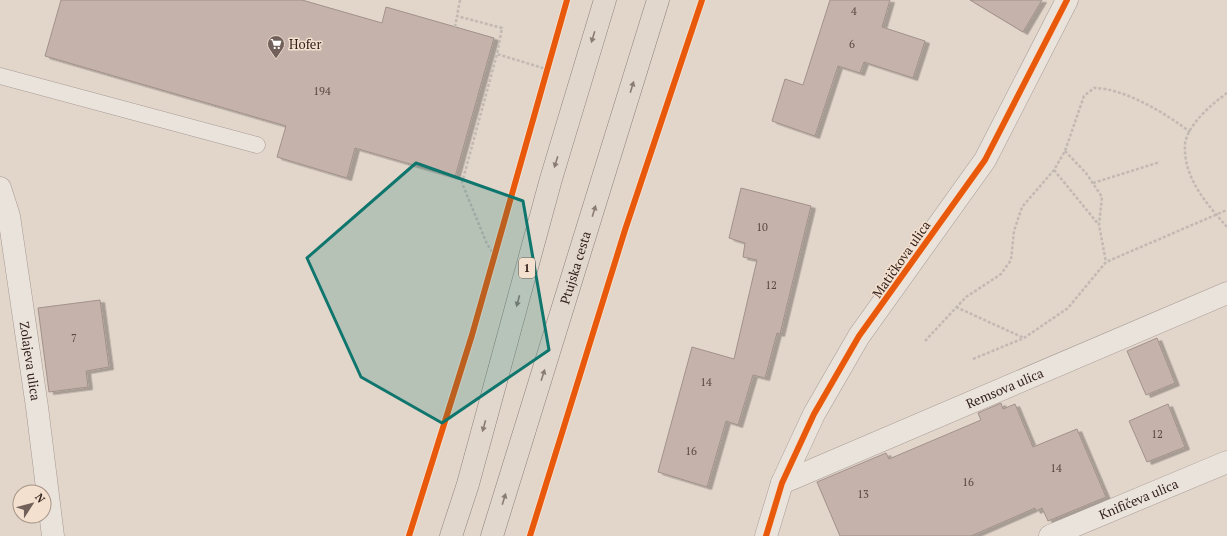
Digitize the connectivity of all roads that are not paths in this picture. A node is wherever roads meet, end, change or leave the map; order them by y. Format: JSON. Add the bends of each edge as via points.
{"nodes":[{"id":1,"x":605,"y":0,"type":"edge"},
{"id":2,"x":658,"y":0,"type":"edge"},
{"id":3,"x":1067,"y":0,"type":"edge"},
{"id":4,"x":0,"y":76,"type":"edge"},
{"id":5,"x":257,"y":145,"type":"dead end"},
{"id":6,"x":0,"y":188,"type":"edge"},
{"id":7,"x":1227,"y":293,"type":"edge"},
{"id":8,"x":1227,"y":462,"type":"edge"},
{"id":9,"x":782,"y":483,"type":"junction"},
{"id":10,"x":53,"y":536,"type":"edge"},
{"id":11,"x":451,"y":536,"type":"edge"},
{"id":12,"x":492,"y":536,"type":"edge"},
{"id":13,"x":766,"y":536,"type":"edge"},
{"id":14,"x":1050,"y":536,"type":"edge"}],
"edges":[{"from":1,"to":11,"type":"main road","number":"1","one_way":true,"via":[[551,179],[468,484]]},
{"from":12,"to":2,"type":"main road","name":"Ptujska cesta","one_way":true},
{"from":3,"to":9,"type":"street","name":"Matičkova ulica","via":[[985,160],[859,336],[814,414]]},
{"from":4,"to":5,"type":"lane"},
{"from":6,"to":10,"type":"street","name":"Zolajeva ulica","via":[[9,216]]},
{"from":7,"to":9,"type":"street","name":"Remsova ulica"},
{"from":8,"to":14,"type":"street","name":"Knifičeva ulica"},
{"from":9,"to":13,"type":"street","name":"Matičkova ulica"}]}
